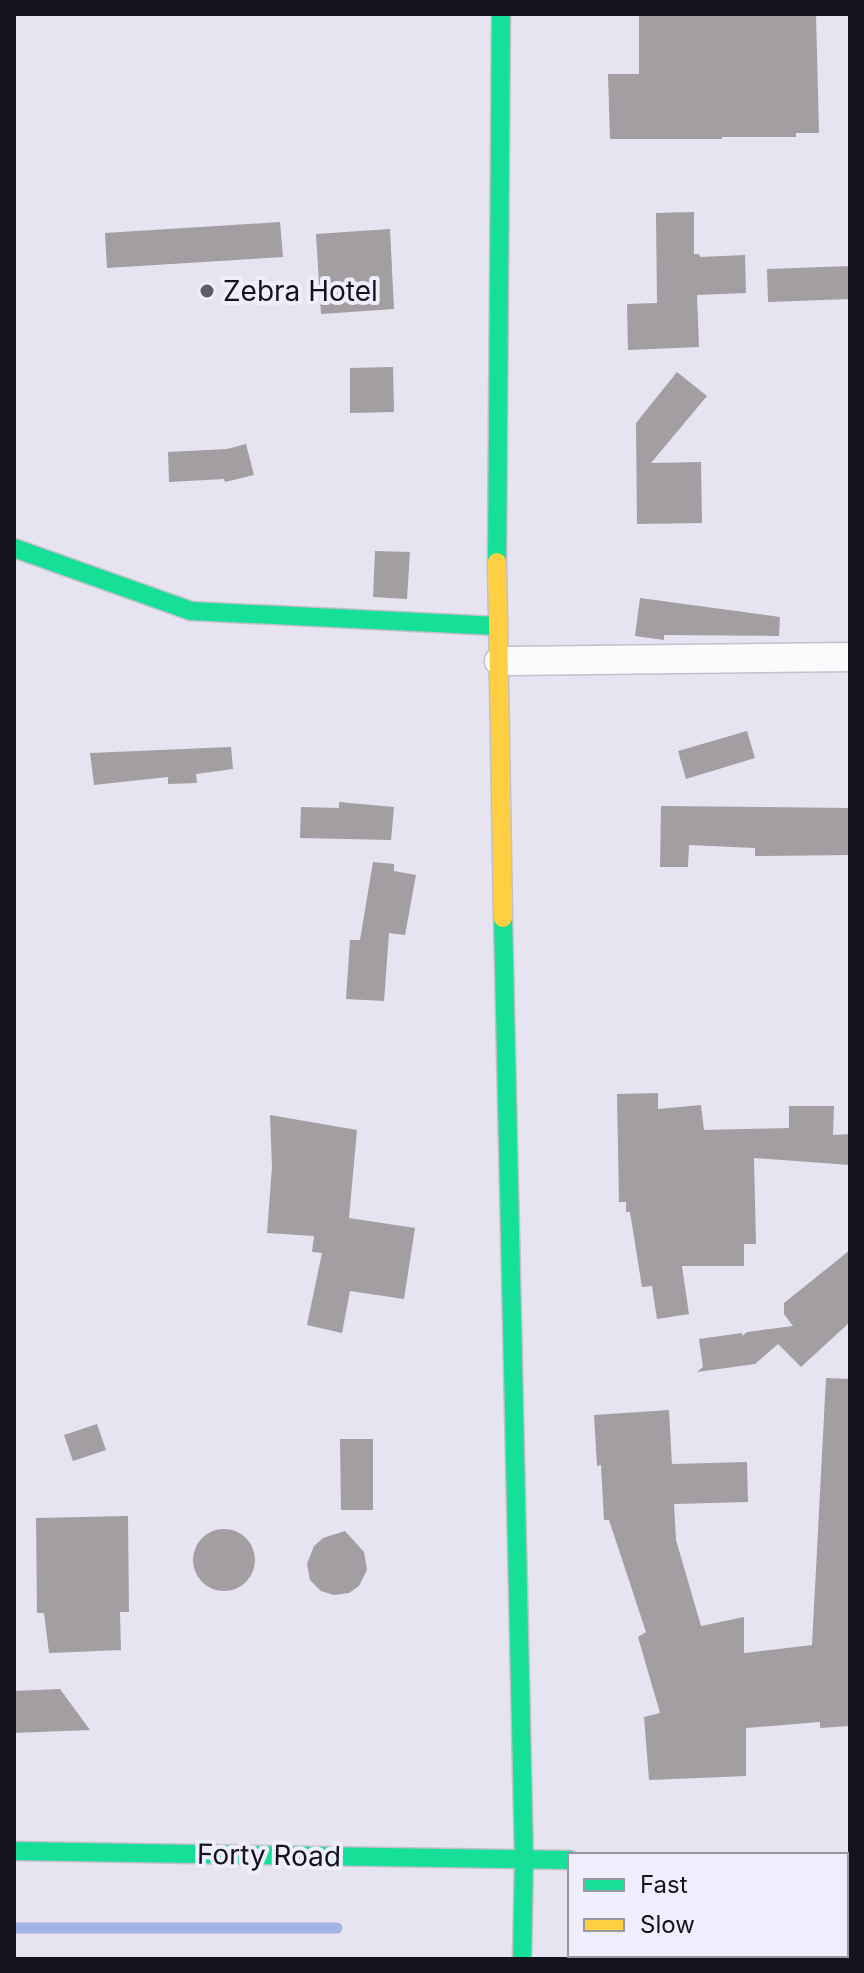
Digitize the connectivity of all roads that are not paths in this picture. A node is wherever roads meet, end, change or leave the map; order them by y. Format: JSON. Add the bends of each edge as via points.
{"nodes":[{"id":1,"x":501,"y":14,"type":"edge"},
{"id":2,"x":14,"y":548,"type":"edge"},
{"id":3,"x":497,"y":626,"type":"junction"},
{"id":4,"x":850,"y":657,"type":"edge"},
{"id":5,"x":499,"y":661,"type":"junction"},
{"id":6,"x":14,"y":1851,"type":"edge"},
{"id":7,"x":524,"y":1859,"type":"junction"},
{"id":8,"x":568,"y":1860,"type":"edge"},
{"id":9,"x":522,"y":1959,"type":"edge"}],
"edges":[{"from":1,"to":3,"type":"street"},
{"from":2,"to":3,"type":"street","via":[[191,611]]},
{"from":3,"to":5,"type":"street"},
{"from":4,"to":5,"type":"street"},
{"from":5,"to":7,"type":"street"},
{"from":6,"to":7,"type":"street","name":"Forty Road"},
{"from":7,"to":8,"type":"street","name":"Forty Road"},
{"from":7,"to":9,"type":"street"}]}
